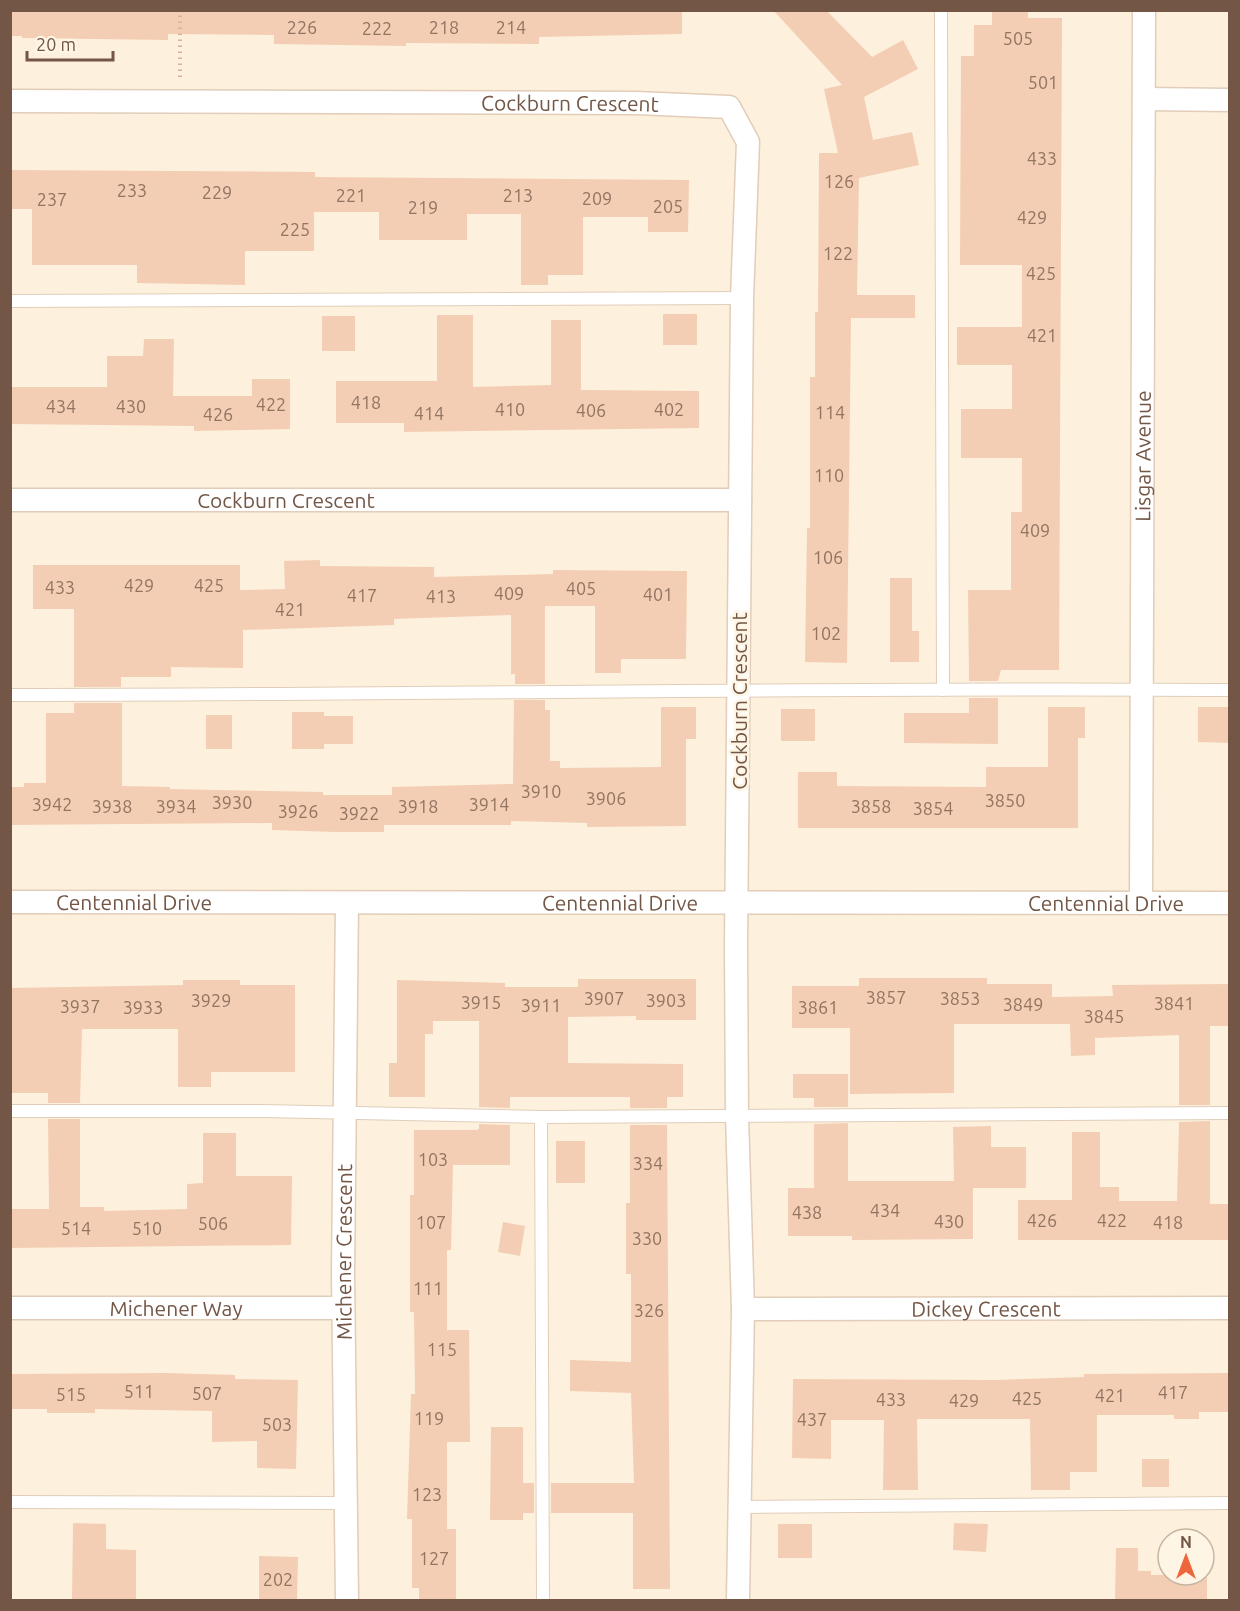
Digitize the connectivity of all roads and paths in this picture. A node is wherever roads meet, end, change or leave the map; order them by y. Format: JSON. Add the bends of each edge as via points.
{"nodes":[{"id":1,"x":180,"y":10,"type":"edge"},
{"id":2,"x":941,"y":10,"type":"edge"},
{"id":3,"x":1144,"y":10,"type":"edge"},
{"id":4,"x":180,"y":78,"type":"dead end"},
{"id":5,"x":1144,"y":99,"type":"junction"},
{"id":6,"x":1230,"y":100,"type":"edge"},
{"id":7,"x":10,"y":101,"type":"edge"},
{"id":8,"x":742,"y":298,"type":"junction"},
{"id":9,"x":10,"y":302,"type":"edge"},
{"id":10,"x":10,"y":500,"type":"edge"},
{"id":11,"x":740,"y":500,"type":"junction"},
{"id":12,"x":740,"y":690,"type":"junction"},
{"id":13,"x":943,"y":690,"type":"junction"},
{"id":14,"x":1142,"y":690,"type":"junction"},
{"id":15,"x":1230,"y":690,"type":"edge"},
{"id":16,"x":10,"y":694,"type":"edge"},
{"id":17,"x":10,"y":902,"type":"edge"},
{"id":18,"x":738,"y":902,"type":"junction"},
{"id":19,"x":347,"y":903,"type":"junction"},
{"id":20,"x":1141,"y":903,"type":"junction"},
{"id":21,"x":1230,"y":903,"type":"edge"},
{"id":22,"x":10,"y":1111,"type":"edge"},
{"id":23,"x":346,"y":1113,"type":"junction"},
{"id":24,"x":1230,"y":1113,"type":"edge"},
{"id":25,"x":737,"y":1116,"type":"junction"},
{"id":26,"x":540,"y":1117,"type":"junction"},
{"id":27,"x":10,"y":1308,"type":"edge"},
{"id":28,"x":342,"y":1308,"type":"junction"},
{"id":29,"x":1230,"y":1308,"type":"edge"},
{"id":30,"x":743,"y":1309,"type":"junction"},
{"id":31,"x":10,"y":1502,"type":"edge"},
{"id":32,"x":346,"y":1503,"type":"junction"},
{"id":33,"x":1230,"y":1503,"type":"edge"},
{"id":34,"x":742,"y":1507,"type":"junction"},
{"id":35,"x":347,"y":1600,"type":"edge"},
{"id":36,"x":543,"y":1600,"type":"edge"},
{"id":37,"x":738,"y":1600,"type":"edge"}],
"edges":[{"from":1,"to":4,"type":"path"},
{"from":2,"to":13,"type":"lane"},
{"from":3,"to":5,"type":"street","name":"Lisgar Avenue"},
{"from":5,"to":6,"type":"street"},
{"from":5,"to":14,"type":"street","name":"Lisgar Avenue"},
{"from":7,"to":8,"type":"street","name":"Cockburn Crescent","via":[[636,103],[729,107],[748,142]]},
{"from":8,"to":9,"type":"lane"},
{"from":8,"to":11,"type":"street","name":"Cockburn Crescent"},
{"from":10,"to":11,"type":"street","name":"Cockburn Crescent"},
{"from":11,"to":12,"type":"street","name":"Cockburn Crescent"},
{"from":12,"to":13,"type":"lane"},
{"from":12,"to":16,"type":"lane"},
{"from":12,"to":18,"type":"street","name":"Cockburn Crescent"},
{"from":13,"to":14,"type":"lane"},
{"from":14,"to":15,"type":"lane"},
{"from":14,"to":20,"type":"street","name":"Lisgar Avenue"},
{"from":17,"to":19,"type":"street","name":"Centennial Drive"},
{"from":18,"to":19,"type":"street","name":"Centennial Drive"},
{"from":18,"to":20,"type":"street","name":"Centennial Drive"},
{"from":18,"to":25,"type":"street"},
{"from":19,"to":23,"type":"street","name":"Michener Crescent"},
{"from":20,"to":21,"type":"street","name":"Centennial Drive"},
{"from":22,"to":23,"type":"lane"},
{"from":23,"to":26,"type":"lane"},
{"from":23,"to":28,"type":"street","name":"Michener Crescent"},
{"from":24,"to":25,"type":"lane"},
{"from":25,"to":26,"type":"lane"},
{"from":25,"to":30,"type":"street"},
{"from":26,"to":36,"type":"lane"},
{"from":27,"to":28,"type":"street","name":"Michener Way"},
{"from":28,"to":32,"type":"street","name":"Michener Crescent"},
{"from":29,"to":30,"type":"street","name":"Dickey Crescent"},
{"from":30,"to":34,"type":"street"},
{"from":31,"to":32,"type":"lane"},
{"from":32,"to":35,"type":"street","name":"Michener Crescent"},
{"from":33,"to":34,"type":"lane"},
{"from":34,"to":37,"type":"street"}]}
